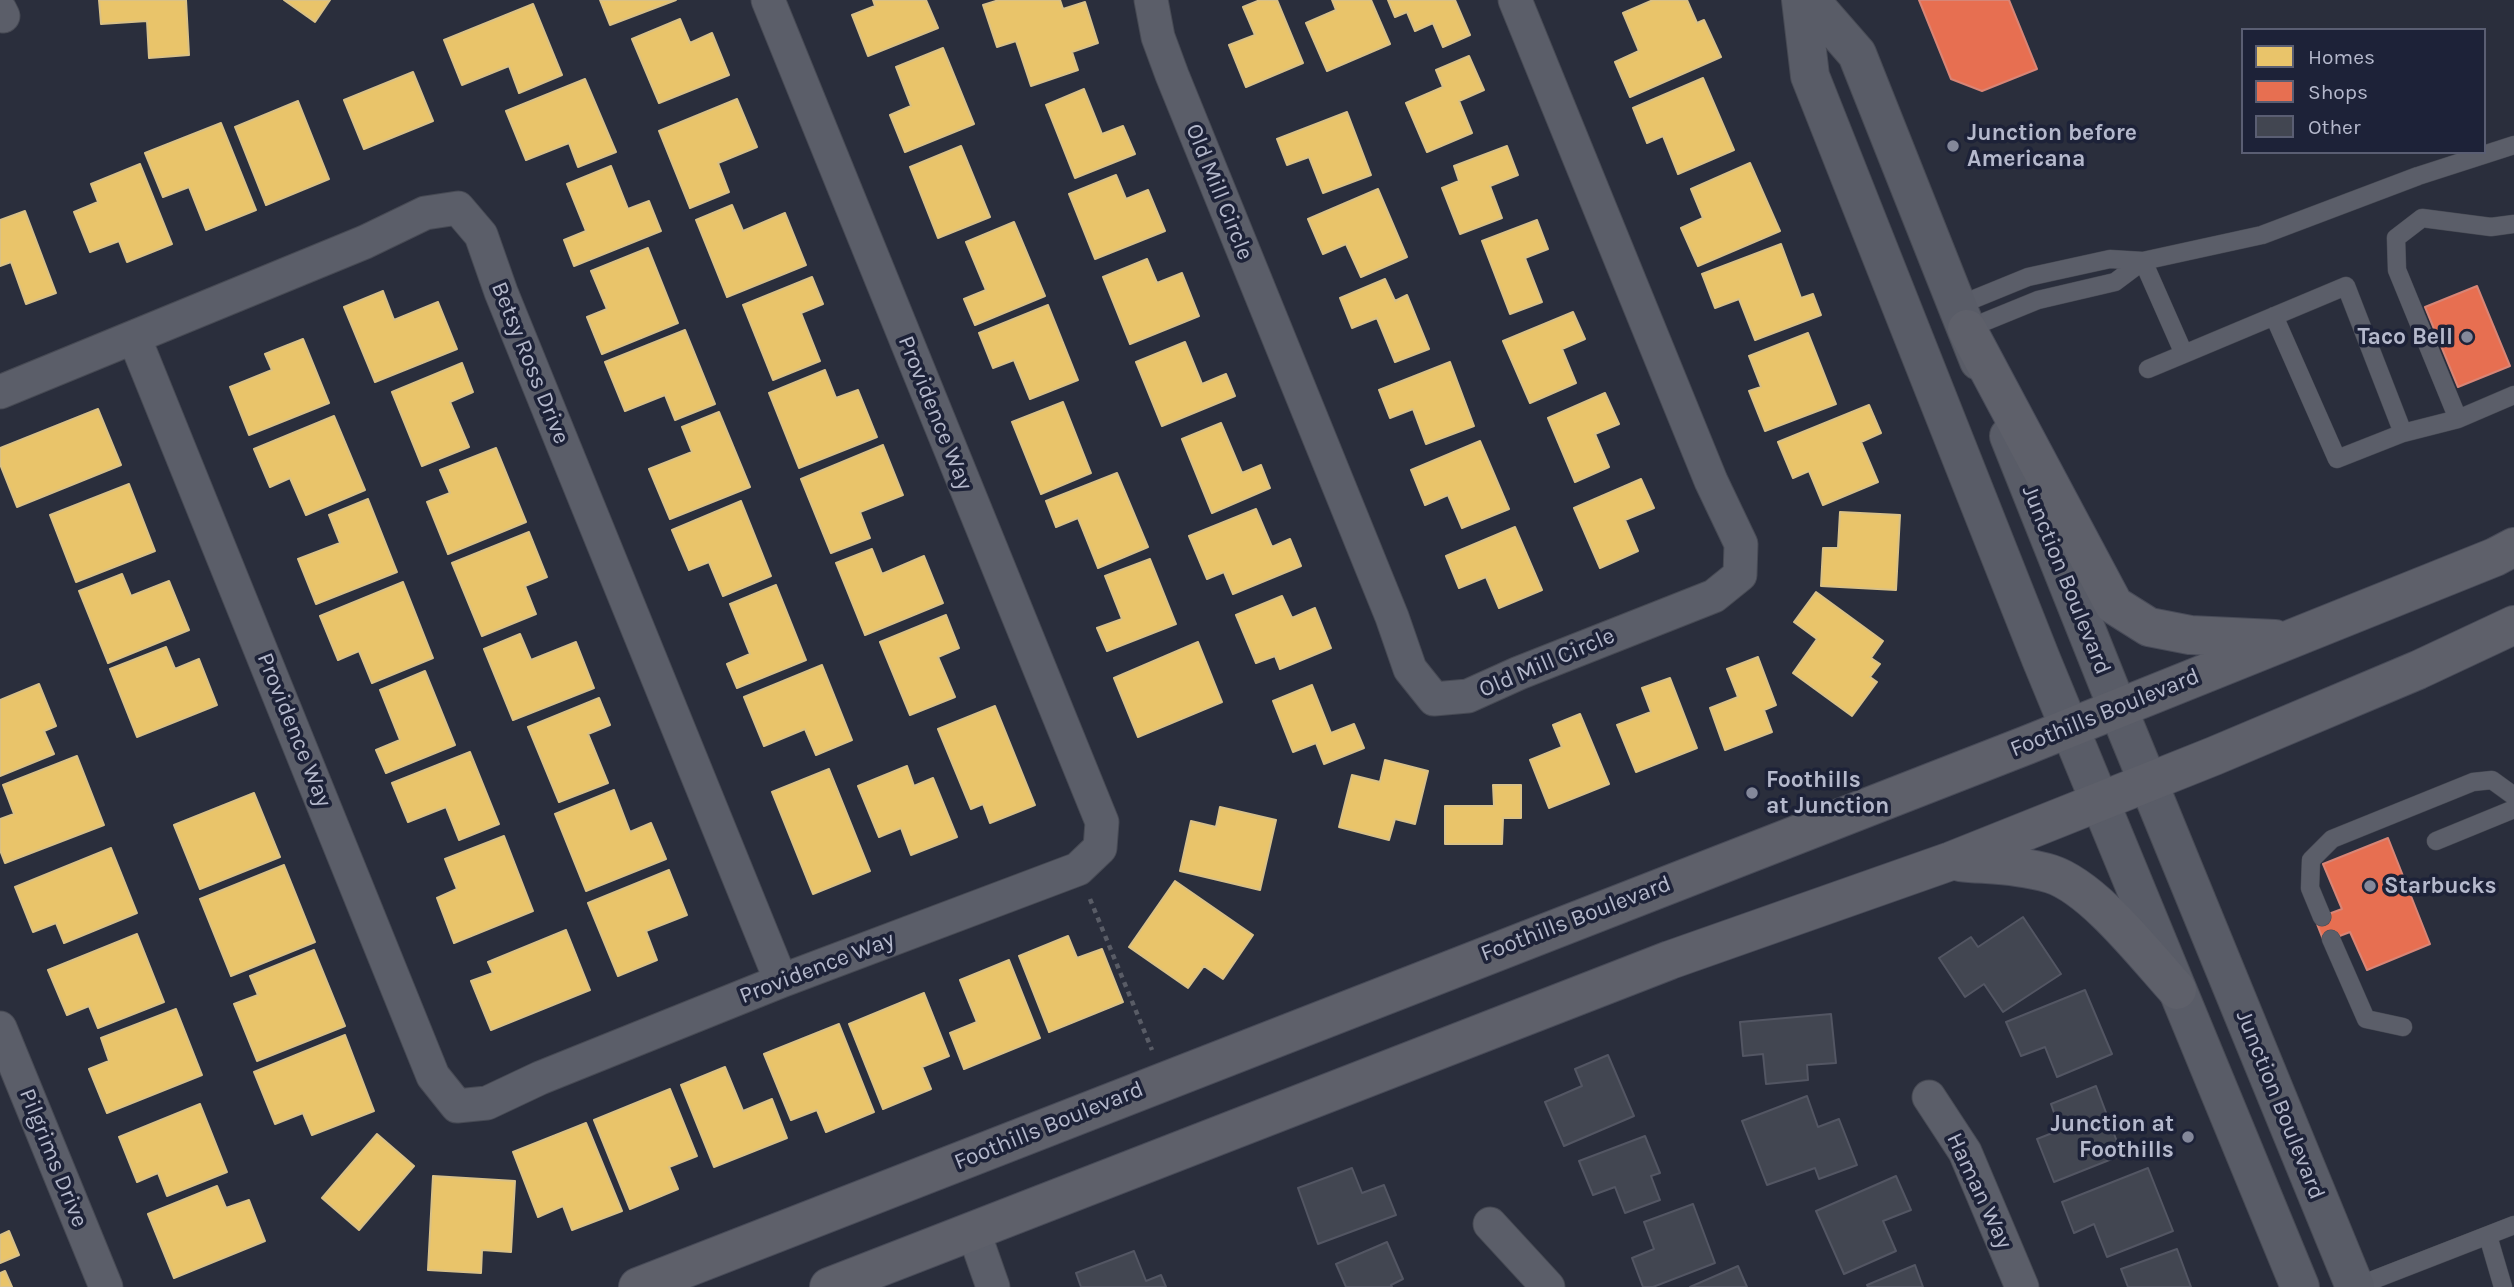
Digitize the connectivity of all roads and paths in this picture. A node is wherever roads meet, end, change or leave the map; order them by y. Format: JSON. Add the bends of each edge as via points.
{"nodes":[{"id":1,"x":768,"y":0,"type":"edge"},
{"id":2,"x":1151,"y":0,"type":"edge"},
{"id":3,"x":1515,"y":0,"type":"edge"},
{"id":4,"x":1801,"y":0,"type":"edge"},
{"id":5,"x":1810,"y":0,"type":"edge"},
{"id":6,"x":2514,"y":145,"type":"edge"},
{"id":7,"x":2514,"y":225,"type":"edge"},
{"id":8,"x":2143,"y":261,"type":"junction"},
{"id":9,"x":2274,"y":316,"type":"junction"},
{"id":10,"x":1962,"y":317,"type":"junction"},
{"id":11,"x":134,"y":337,"type":"junction"},
{"id":12,"x":2184,"y":354,"type":"junction"},
{"id":13,"x":2148,"y":369,"type":"dead end"},
{"id":14,"x":0,"y":392,"type":"edge"},
{"id":15,"x":2514,"y":395,"type":"edge"},
{"id":16,"x":2458,"y":419,"type":"junction"},
{"id":17,"x":2403,"y":433,"type":"junction"},
{"id":18,"x":2514,"y":547,"type":"edge"},
{"id":19,"x":2514,"y":625,"type":"edge"},
{"id":20,"x":2290,"y":639,"type":"junction"},
{"id":21,"x":2118,"y":709,"type":"junction"},
{"id":22,"x":2070,"y":728,"type":"junction"},
{"id":23,"x":2148,"y":783,"type":"junction"},
{"id":24,"x":2514,"y":796,"type":"edge"},
{"id":25,"x":2100,"y":802,"type":"junction"},
{"id":26,"x":2514,"y":809,"type":"edge"},
{"id":27,"x":2436,"y":841,"type":"dead end"},
{"id":28,"x":1951,"y":861,"type":"junction"},
{"id":29,"x":1078,"y":869,"type":"junction"},
{"id":30,"x":2322,"y":917,"type":"dead end"},
{"id":31,"x":2332,"y":939,"type":"dead end"},
{"id":32,"x":781,"y":981,"type":"junction"},
{"id":33,"x":2177,"y":990,"type":"junction"},
{"id":34,"x":2403,"y":1027,"type":"dead end"},
{"id":35,"x":0,"y":1028,"type":"edge"},
{"id":36,"x":1164,"y":1080,"type":"junction"},
{"id":37,"x":1929,"y":1097,"type":"dead end"},
{"id":38,"x":1490,"y":1224,"type":"dead end"},
{"id":39,"x":2514,"y":1225,"type":"edge"},
{"id":40,"x":973,"y":1230,"type":"junction"},
{"id":41,"x":2488,"y":1236,"type":"junction"},
{"id":42,"x":106,"y":1287,"type":"edge"},
{"id":43,"x":638,"y":1287,"type":"edge"},
{"id":44,"x":829,"y":1287,"type":"edge"},
{"id":45,"x":993,"y":1287,"type":"edge"},
{"id":46,"x":1548,"y":1287,"type":"edge"},
{"id":47,"x":2022,"y":1287,"type":"edge"},
{"id":48,"x":2300,"y":1287,"type":"edge"},
{"id":49,"x":2355,"y":1287,"type":"edge"},
{"id":50,"x":2503,"y":1287,"type":"edge"}],
"edges":[{"from":1,"to":29,"type":"street","name":"Providence Way","via":[[1101,822],[1100,848]]},
{"from":2,"to":3,"type":"street","name":"Old Mill Circle","via":[[1172,75],[1409,669],[1434,699],[1468,696],[1714,596],[1740,575],[1741,544]]},
{"from":4,"to":22,"type":"main road","via":[[1810,76]]},
{"from":5,"to":10,"type":"main road","name":"Junction Boulevard","via":[[1857,54]]},
{"from":6,"to":8,"type":"lane","via":[[2262,235]]},
{"from":7,"to":16,"type":"lane","via":[[2491,227],[2422,218],[2396,238],[2397,270]]},
{"from":8,"to":10,"type":"lane","via":[[2115,282]]},
{"from":8,"to":10,"type":"lane","via":[[2110,259],[2028,277]]},
{"from":8,"to":12,"type":"lane"},
{"from":9,"to":12,"type":"lane"},
{"from":9,"to":17,"type":"lane","via":[[2337,459]]},
{"from":9,"to":17,"type":"lane","via":[[2346,286]]},
{"from":10,"to":20,"type":"main road","via":[[2114,605],[2148,627],[2190,635]]},
{"from":10,"to":21,"type":"main road","name":"Junction Boulevard"},
{"from":11,"to":14,"type":"street","name":"Betsy Ross Drive"},
{"from":11,"to":32,"type":"street","name":"Providence Way","via":[[433,1076],[457,1106],[487,1103],[540,1077]]},
{"from":11,"to":32,"type":"street","name":"Betsy Ross Drive","via":[[425,213],[458,208],[481,235],[500,292]]},
{"from":12,"to":13,"type":"lane"},
{"from":15,"to":16,"type":"lane"},
{"from":16,"to":17,"type":"lane"},
{"from":18,"to":20,"type":"main road","name":"Foothills Boulevard"},
{"from":19,"to":23,"type":"main road"},
{"from":20,"to":21,"type":"main road","name":"Foothills Boulevard"},
{"from":21,"to":22,"type":"main road","name":"Foothills Boulevard"},
{"from":21,"to":23,"type":"main road","name":"Junction Boulevard"},
{"from":22,"to":25,"type":"main road"},
{"from":22,"to":36,"type":"main road","name":"Foothills Boulevard"},
{"from":23,"to":25,"type":"main road"},
{"from":23,"to":49,"type":"main road","name":"Junction Boulevard"},
{"from":24,"to":30,"type":"lane","via":[[2492,779],[2473,782],[2332,839],[2311,860],[2310,888]]},
{"from":25,"to":28,"type":"main road"},
{"from":25,"to":33,"type":"main road"},
{"from":26,"to":27,"type":"lane"},
{"from":28,"to":33,"type":"main road","via":[[2029,868],[2054,875],[2093,899]]},
{"from":28,"to":40,"type":"main road","via":[[1670,960]]},
{"from":29,"to":32,"type":"street","name":"Providence Way"},
{"from":29,"to":36,"type":"path"},
{"from":31,"to":34,"type":"lane","via":[[2366,1019]]},
{"from":33,"to":48,"type":"main road"},
{"from":35,"to":42,"type":"street","name":"Pilgrims Drive"},
{"from":36,"to":43,"type":"main road","name":"Foothills Boulevard"},
{"from":37,"to":47,"type":"street","name":"Haman Way","via":[[1965,1152]]},
{"from":38,"to":46,"type":"street"},
{"from":39,"to":41,"type":"lane"},
{"from":40,"to":44,"type":"main road"},
{"from":40,"to":45,"type":"street"},
{"from":41,"to":49,"type":"lane"},
{"from":41,"to":50,"type":"lane"}]}
